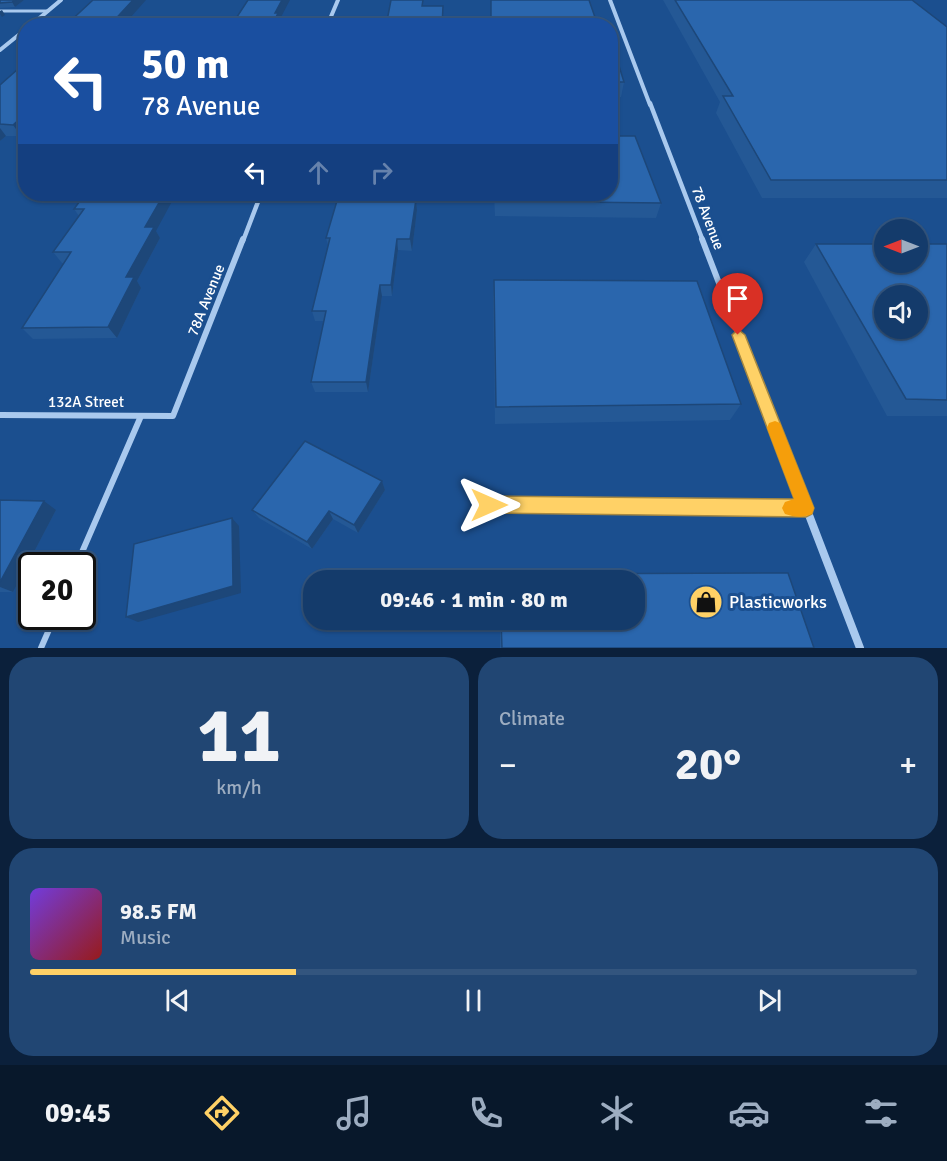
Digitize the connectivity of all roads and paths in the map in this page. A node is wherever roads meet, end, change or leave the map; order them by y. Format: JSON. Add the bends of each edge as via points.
{"nodes":[{"id":1,"x":61,"y":0,"type":"edge"},
{"id":2,"x":338,"y":0,"type":"edge"},
{"id":3,"x":610,"y":0,"type":"edge"},
{"id":4,"x":0,"y":11,"type":"edge"},
{"id":5,"x":48,"y":11,"type":"junction"},
{"id":6,"x":40,"y":18,"type":"edge"},
{"id":7,"x":330,"y":18,"type":"edge"},
{"id":8,"x":617,"y":18,"type":"edge"},
{"id":9,"x":618,"y":21,"type":"edge"},
{"id":10,"x":18,"y":35,"type":"edge"},
{"id":11,"x":0,"y":50,"type":"edge"},
{"id":12,"x":258,"y":201,"type":"edge"},
{"id":13,"x":0,"y":414,"type":"edge"},
{"id":14,"x":141,"y":416,"type":"junction"},
{"id":15,"x":173,"y":416,"type":"joint"},
{"id":16,"x":489,"y":505,"type":"dead end"},
{"id":17,"x":806,"y":508,"type":"junction"},
{"id":18,"x":82,"y":552,"type":"edge"},
{"id":19,"x":49,"y":630,"type":"edge"},
{"id":20,"x":41,"y":648,"type":"edge"},
{"id":21,"x":860,"y":648,"type":"edge"}],
"edges":[{"from":1,"to":5,"type":"street"},
{"from":2,"to":7,"type":"street"},
{"from":3,"to":8,"type":"street","name":"78 Avenue"},
{"from":4,"to":5,"type":"lane"},
{"from":5,"to":6,"type":"street"},
{"from":9,"to":17,"type":"street","name":"78 Avenue"},
{"from":10,"to":11,"type":"street"},
{"from":12,"to":15,"type":"street","name":"78A Avenue"},
{"from":13,"to":14,"type":"street","name":"132A Street"},
{"from":14,"to":15,"type":"street","name":"132A Street"},
{"from":14,"to":18,"type":"lane"},
{"from":16,"to":17,"type":"lane"},
{"from":17,"to":21,"type":"street","name":"78 Avenue"},
{"from":19,"to":20,"type":"lane"}]}
